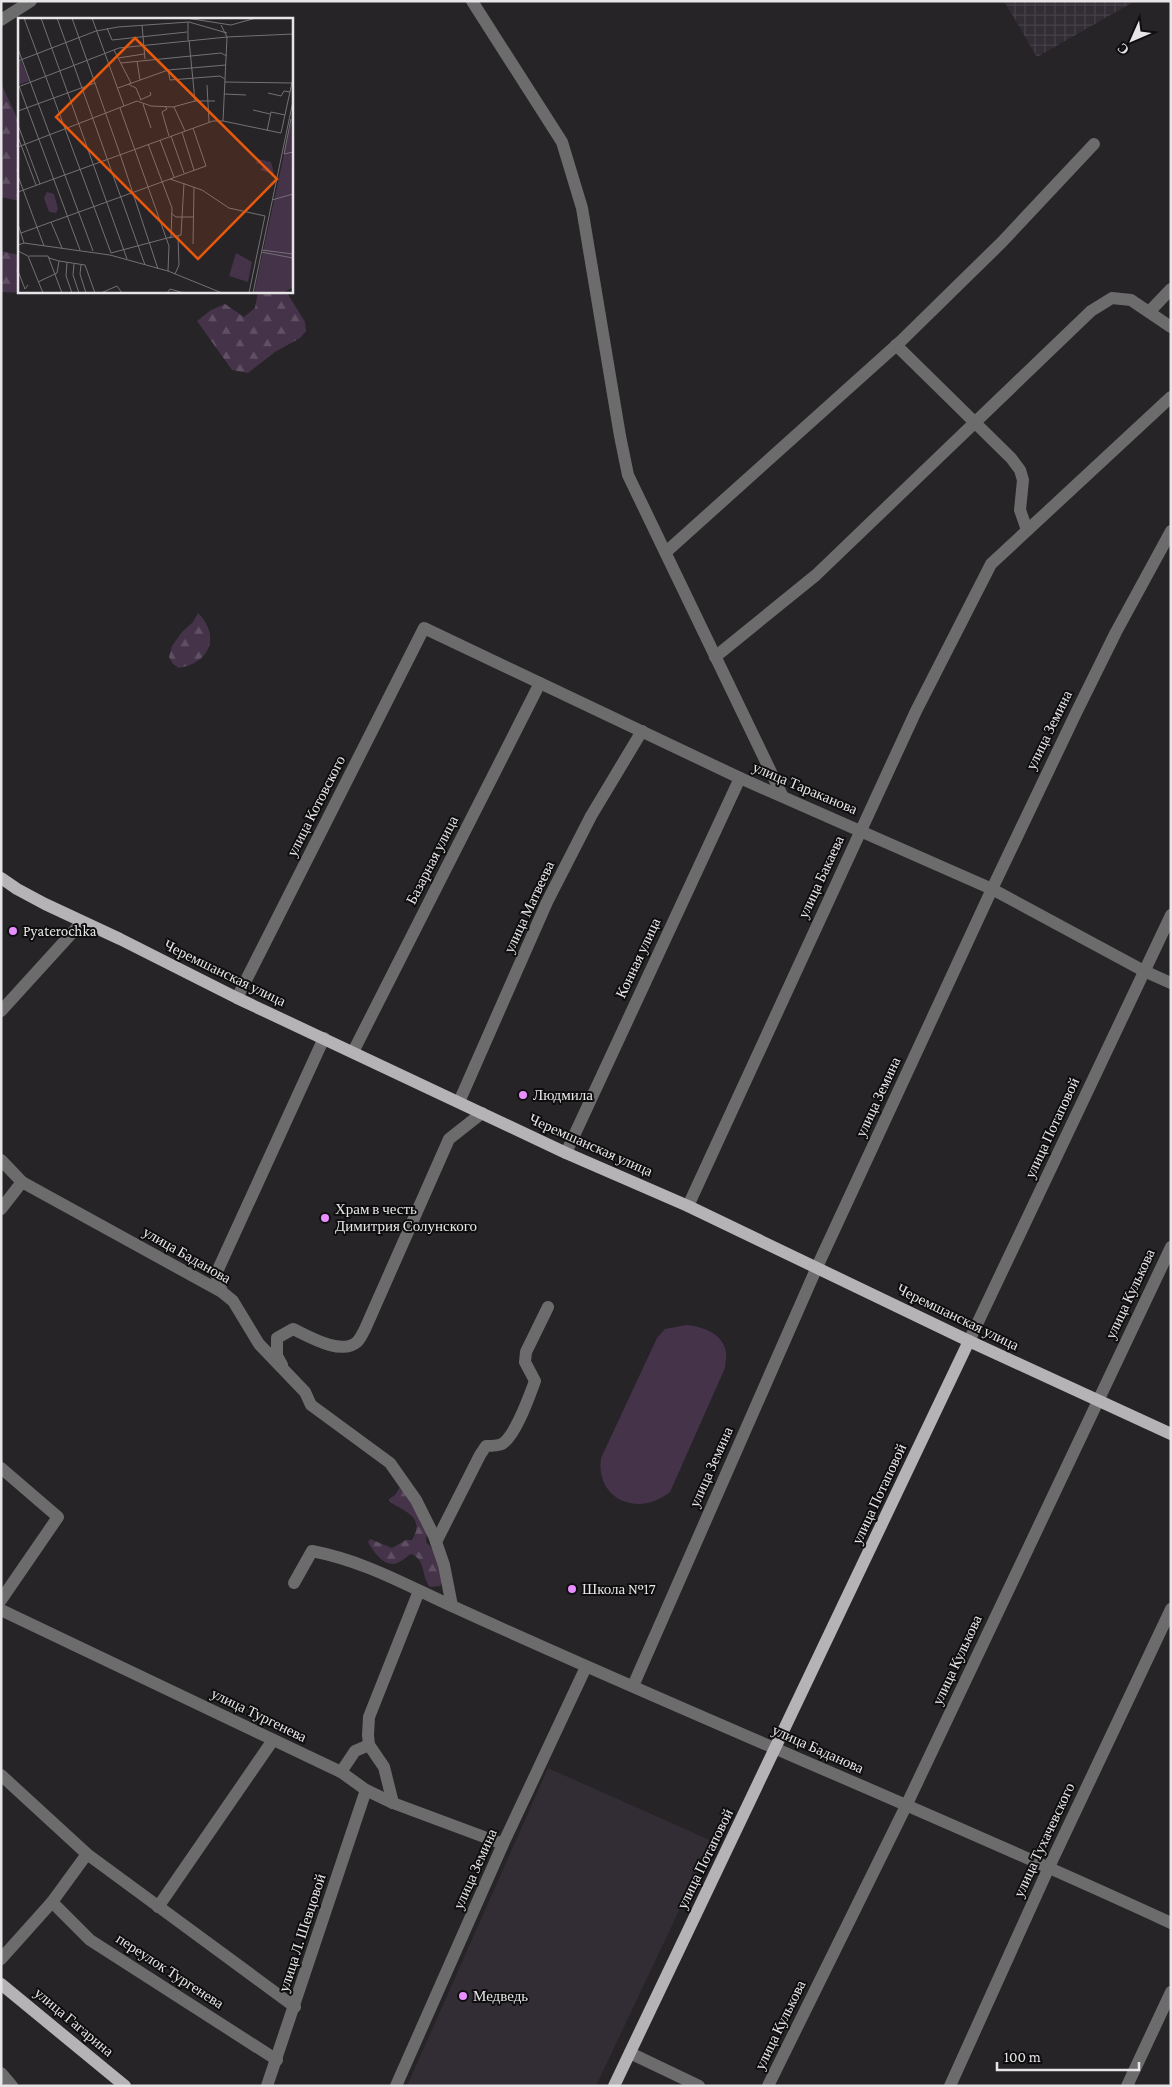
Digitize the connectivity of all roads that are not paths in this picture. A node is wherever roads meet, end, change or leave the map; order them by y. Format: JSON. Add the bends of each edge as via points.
{"nodes":[{"id":1,"x":31,"y":1,"type":"edge"},
{"id":2,"x":472,"y":1,"type":"edge"},
{"id":3,"x":1,"y":20,"type":"edge"},
{"id":4,"x":1094,"y":144,"type":"dead end"},
{"id":5,"x":1171,"y":289,"type":"edge"},
{"id":6,"x":1149,"y":312,"type":"junction"},
{"id":7,"x":1171,"y":327,"type":"edge"},
{"id":8,"x":896,"y":345,"type":"junction"},
{"id":9,"x":1171,"y":397,"type":"edge"},
{"id":10,"x":975,"y":423,"type":"junction"},
{"id":11,"x":1027,"y":530,"type":"junction"},
{"id":12,"x":1171,"y":531,"type":"edge"},
{"id":13,"x":666,"y":552,"type":"junction"},
{"id":14,"x":424,"y":628,"type":"joint"},
{"id":15,"x":714,"y":657,"type":"junction"},
{"id":16,"x":540,"y":683,"type":"junction"},
{"id":17,"x":642,"y":731,"type":"junction"},
{"id":18,"x":740,"y":778,"type":"junction"},
{"id":19,"x":782,"y":795,"type":"junction"},
{"id":20,"x":860,"y":830,"type":"junction"},
{"id":21,"x":1,"y":878,"type":"edge"},
{"id":22,"x":992,"y":889,"type":"junction"},
{"id":23,"x":1171,"y":914,"type":"edge"},
{"id":24,"x":82,"y":922,"type":"junction"},
{"id":25,"x":1144,"y":971,"type":"junction"},
{"id":26,"x":1171,"y":982,"type":"edge"},
{"id":27,"x":237,"y":998,"type":"junction"},
{"id":28,"x":1,"y":1011,"type":"edge"},
{"id":29,"x":324,"y":1038,"type":"junction"},
{"id":30,"x":353,"y":1052,"type":"junction"},
{"id":31,"x":459,"y":1102,"type":"junction"},
{"id":32,"x":482,"y":1113,"type":"junction"},
{"id":33,"x":566,"y":1153,"type":"junction"},
{"id":34,"x":1,"y":1160,"type":"edge"},
{"id":35,"x":22,"y":1182,"type":"junction"},
{"id":36,"x":688,"y":1206,"type":"junction"},
{"id":37,"x":1,"y":1209,"type":"edge"},
{"id":38,"x":1171,"y":1247,"type":"edge"},
{"id":39,"x":817,"y":1267,"type":"junction"},
{"id":40,"x":222,"y":1292,"type":"junction"},
{"id":41,"x":548,"y":1307,"type":"dead end"},
{"id":42,"x":969,"y":1341,"type":"junction"},
{"id":43,"x":286,"y":1371,"type":"junction"},
{"id":44,"x":1098,"y":1401,"type":"junction"},
{"id":45,"x":1171,"y":1434,"type":"edge"},
{"id":46,"x":1,"y":1468,"type":"edge"},
{"id":47,"x":436,"y":1542,"type":"junction"},
{"id":48,"x":294,"y":1583,"type":"dead end"},
{"id":49,"x":419,"y":1591,"type":"junction"},
{"id":50,"x":1,"y":1600,"type":"edge"},
{"id":51,"x":452,"y":1606,"type":"junction"},
{"id":52,"x":1171,"y":1609,"type":"edge"},
{"id":53,"x":1,"y":1610,"type":"edge"},
{"id":54,"x":586,"y":1667,"type":"junction"},
{"id":55,"x":633,"y":1686,"type":"junction"},
{"id":56,"x":273,"y":1740,"type":"junction"},
{"id":57,"x":370,"y":1745,"type":"junction"},
{"id":58,"x":776,"y":1748,"type":"junction"},
{"id":59,"x":341,"y":1772,"type":"junction"},
{"id":60,"x":1,"y":1775,"type":"edge"},
{"id":61,"x":366,"y":1790,"type":"junction"},
{"id":62,"x":393,"y":1803,"type":"junction"},
{"id":63,"x":906,"y":1806,"type":"junction"},
{"id":64,"x":503,"y":1844,"type":"junction"},
{"id":65,"x":87,"y":1854,"type":"junction"},
{"id":66,"x":1049,"y":1867,"type":"junction"},
{"id":67,"x":52,"y":1902,"type":"junction"},
{"id":68,"x":158,"y":1907,"type":"junction"},
{"id":69,"x":1171,"y":1923,"type":"edge"},
{"id":70,"x":1,"y":1959,"type":"edge"},
{"id":71,"x":1,"y":1984,"type":"edge"},
{"id":72,"x":1171,"y":1992,"type":"edge"},
{"id":73,"x":295,"y":2007,"type":"junction"},
{"id":74,"x":630,"y":2053,"type":"junction"},
{"id":75,"x":277,"y":2060,"type":"junction"},
{"id":76,"x":1,"y":2073,"type":"edge"},
{"id":77,"x":12,"y":2086,"type":"edge"},
{"id":78,"x":125,"y":2086,"type":"edge"},
{"id":79,"x":267,"y":2086,"type":"edge"},
{"id":80,"x":396,"y":2086,"type":"edge"},
{"id":81,"x":614,"y":2086,"type":"edge"},
{"id":82,"x":699,"y":2086,"type":"edge"},
{"id":83,"x":768,"y":2086,"type":"edge"},
{"id":84,"x":950,"y":2086,"type":"edge"},
{"id":85,"x":1127,"y":2086,"type":"edge"}],
"edges":[{"from":1,"to":3,"type":"street"},
{"from":2,"to":13,"type":"street","via":[[562,142],[582,208],[628,475]]},
{"from":4,"to":8,"type":"street","via":[[1002,242]]},
{"from":5,"to":6,"type":"street"},
{"from":6,"to":7,"type":"street"},
{"from":6,"to":10,"type":"street","via":[[1131,300],[1112,298],[1091,312]]},
{"from":8,"to":10,"type":"street"},
{"from":8,"to":13,"type":"street"},
{"from":9,"to":11,"type":"street","name":"улица Бакаева"},
{"from":10,"to":11,"type":"street","via":[[1020,470],[1023,493],[1020,510]]},
{"from":10,"to":15,"type":"street","via":[[816,574]]},
{"from":11,"to":20,"type":"street","name":"улица Бакаева","via":[[991,564]]},
{"from":12,"to":22,"type":"street","name":"улица Земина","via":[[1080,705]]},
{"from":13,"to":15,"type":"street"},
{"from":14,"to":16,"type":"street","name":"улица Тараканова"},
{"from":14,"to":27,"type":"street","name":"улица Котовского"},
{"from":15,"to":19,"type":"street"},
{"from":16,"to":17,"type":"street","name":"улица Тараканова"},
{"from":16,"to":30,"type":"street","name":"Базарная улица"},
{"from":17,"to":18,"type":"street","name":"улица Тараканова"},
{"from":17,"to":31,"type":"street","name":"улица Матвеева","via":[[591,816],[547,902]]},
{"from":18,"to":19,"type":"street","name":"улица Тараканова"},
{"from":18,"to":33,"type":"street","name":"Конная улица"},
{"from":19,"to":20,"type":"street","name":"улица Тараканова"},
{"from":20,"to":22,"type":"street","name":"улица Тараканова"},
{"from":20,"to":36,"type":"street","name":"улица Бакаева"},
{"from":21,"to":24,"type":"main road","name":"Черемшанская улица","via":[[16,889]]},
{"from":22,"to":25,"type":"street","name":"улица Тараканова"},
{"from":22,"to":39,"type":"street","name":"улица Земина"},
{"from":23,"to":25,"type":"street","name":"улица Потаповой"},
{"from":24,"to":27,"type":"main road","name":"Черемшанская улица"},
{"from":24,"to":28,"type":"street"},
{"from":25,"to":26,"type":"street","name":"улица Тараканова"},
{"from":25,"to":42,"type":"street","name":"улица Потаповой"},
{"from":27,"to":29,"type":"main road","name":"Черемшанская улица"},
{"from":29,"to":30,"type":"main road","name":"Черемшанская улица"},
{"from":29,"to":40,"type":"street","via":[[216,1274]]},
{"from":30,"to":31,"type":"main road","name":"Черемшанская улица"},
{"from":31,"to":32,"type":"main road","name":"Черемшанская улица"},
{"from":32,"to":33,"type":"main road","name":"Черемшанская улица"},
{"from":32,"to":43,"type":"street","via":[[449,1139],[357,1342],[336,1348],[293,1329],[277,1338],[277,1356]]},
{"from":33,"to":36,"type":"main road","name":"Черемшанская улица"},
{"from":34,"to":35,"type":"street","name":"улица Баданова"},
{"from":35,"to":37,"type":"street"},
{"from":35,"to":40,"type":"street","name":"улица Баданова"},
{"from":36,"to":39,"type":"main road","name":"Черемшанская улица"},
{"from":38,"to":44,"type":"street","name":"улица Кулькова"},
{"from":39,"to":42,"type":"main road","name":"Черемшанская улица"},
{"from":39,"to":55,"type":"street","name":"улица Земина"},
{"from":40,"to":43,"type":"street","name":"улица Баданова","via":[[233,1302],[259,1344]]},
{"from":41,"to":47,"type":"street","via":[[526,1352],[525,1362],[535,1381],[528,1400],[508,1438],[500,1445],[486,1446],[480,1454]]},
{"from":42,"to":44,"type":"main road","name":"Черемшанская улица"},
{"from":42,"to":58,"type":"main road","name":"улица Потаповой"},
{"from":43,"to":47,"type":"street","name":"улица Баданова","via":[[311,1405],[390,1463],[416,1500]]},
{"from":44,"to":45,"type":"main road","name":"Черемшанская улица"},
{"from":44,"to":63,"type":"street","name":"улица Кулькова"},
{"from":46,"to":50,"type":"street","via":[[58,1517]]},
{"from":47,"to":51,"type":"street","name":"улица Баданова"},
{"from":48,"to":49,"type":"street","name":"улица Баданова","via":[[312,1551],[362,1564]]},
{"from":49,"to":51,"type":"street","name":"улица Баданова"},
{"from":49,"to":57,"type":"street","via":[[369,1717]]},
{"from":51,"to":54,"type":"street","name":"улица Баданова"},
{"from":52,"to":66,"type":"street","name":"улица Тухачевского"},
{"from":53,"to":56,"type":"street","name":"улица Тургенева"},
{"from":54,"to":55,"type":"street","name":"улица Баданова"},
{"from":54,"to":64,"type":"street","name":"улица Земина"},
{"from":55,"to":58,"type":"street","name":"улица Баданова"},
{"from":56,"to":59,"type":"street","name":"улица Тургенева"},
{"from":56,"to":68,"type":"street"},
{"from":57,"to":59,"type":"street","via":[[355,1751]]},
{"from":57,"to":62,"type":"street","via":[[384,1767]]},
{"from":58,"to":63,"type":"street","name":"улица Баданова"},
{"from":58,"to":74,"type":"main road","name":"улица Потаповой"},
{"from":59,"to":61,"type":"street","name":"улица Тургенева"},
{"from":60,"to":65,"type":"street"},
{"from":61,"to":62,"type":"street","name":"улица Тургенева"},
{"from":61,"to":73,"type":"street","name":"улица Л. Шевцовой"},
{"from":62,"to":64,"type":"street","name":"улица Тургенева"},
{"from":63,"to":66,"type":"street","name":"улица Баданова"},
{"from":63,"to":83,"type":"street","name":"улица Кулькова"},
{"from":64,"to":80,"type":"street","name":"улица Земина"},
{"from":65,"to":67,"type":"street"},
{"from":65,"to":68,"type":"street"},
{"from":66,"to":69,"type":"street","name":"улица Баданова"},
{"from":66,"to":84,"type":"street","name":"улица Тухачевского"},
{"from":67,"to":70,"type":"street"},
{"from":67,"to":75,"type":"street","name":"переулок Тургенева","via":[[90,1940]]},
{"from":68,"to":73,"type":"street"},
{"from":71,"to":78,"type":"main road","name":"улица Гагарина"},
{"from":72,"to":85,"type":"street"},
{"from":73,"to":75,"type":"street","name":"улица Л. Шевцовой"},
{"from":74,"to":81,"type":"main road","name":"улица Потаповой"},
{"from":74,"to":82,"type":"street"},
{"from":75,"to":79,"type":"street","name":"улица Л. Шевцовой"},
{"from":76,"to":77,"type":"street"}]}
